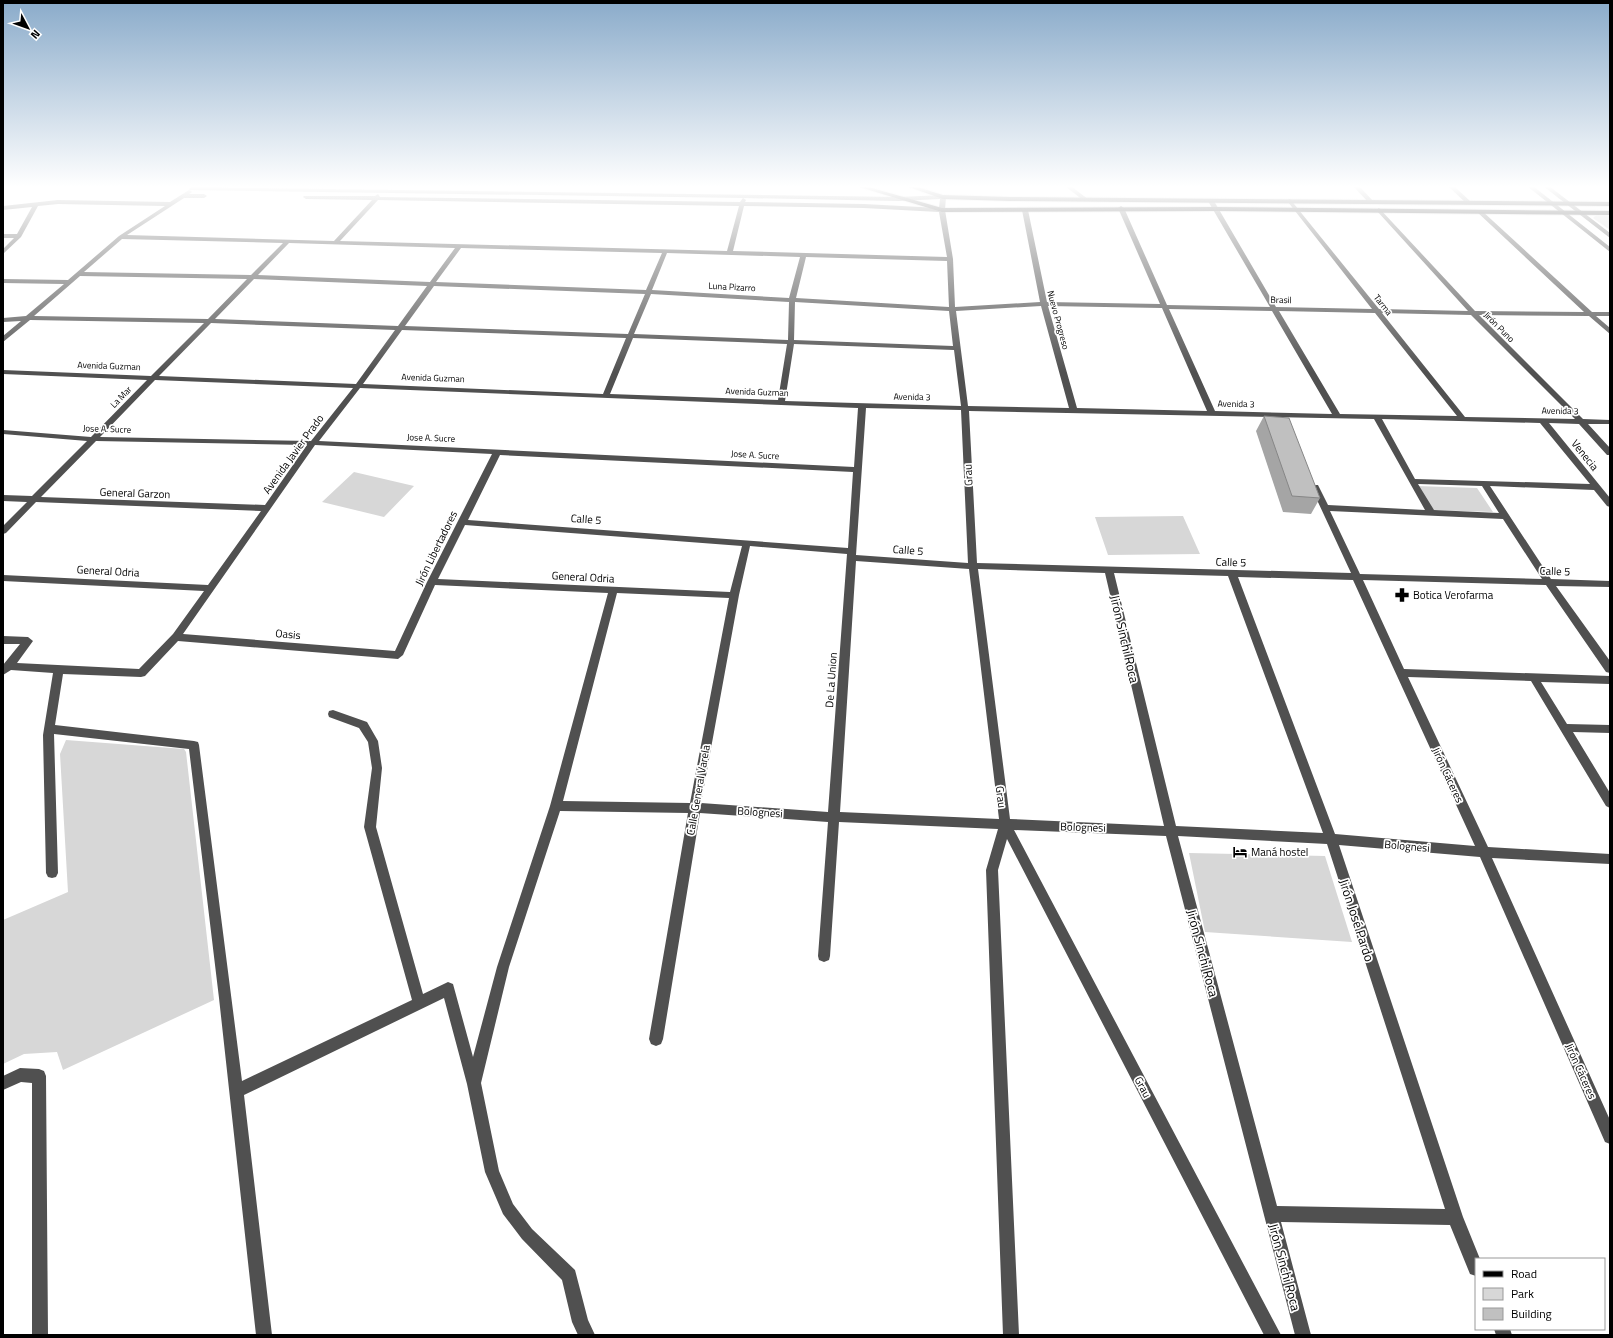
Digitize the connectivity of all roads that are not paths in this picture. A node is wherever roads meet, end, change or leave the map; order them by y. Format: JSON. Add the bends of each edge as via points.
{"nodes":[{"id":1,"x":108,"y":248,"type":"edge"},
{"id":2,"x":280,"y":248,"type":"edge"},
{"id":3,"x":456,"y":248,"type":"edge"},
{"id":4,"x":542,"y":248,"type":"edge"},
{"id":5,"x":730,"y":248,"type":"edge"},
{"id":6,"x":948,"y":248,"type":"edge"},
{"id":7,"x":1033,"y":248,"type":"edge"},
{"id":8,"x":1139,"y":248,"type":"edge"},
{"id":9,"x":1239,"y":248,"type":"edge"},
{"id":10,"x":1327,"y":248,"type":"edge"},
{"id":11,"x":1414,"y":248,"type":"edge"},
{"id":12,"x":1519,"y":248,"type":"edge"},
{"id":13,"x":665,"y":252,"type":"junction"},
{"id":14,"x":729,"y":254,"type":"junction"},
{"id":15,"x":803,"y":256,"type":"junction"},
{"id":16,"x":950,"y":259,"type":"junction"},
{"id":17,"x":79,"y":274,"type":"junction"},
{"id":18,"x":251,"y":277,"type":"junction"},
{"id":19,"x":3,"y":281,"type":"edge"},
{"id":20,"x":70,"y":282,"type":"junction"},
{"id":21,"x":433,"y":284,"type":"junction"},
{"id":22,"x":649,"y":292,"type":"junction"},
{"id":23,"x":792,"y":300,"type":"junction"},
{"id":24,"x":1044,"y":304,"type":"junction"},
{"id":25,"x":1164,"y":307,"type":"junction"},
{"id":26,"x":952,"y":309,"type":"junction"},
{"id":27,"x":1275,"y":309,"type":"junction"},
{"id":28,"x":1377,"y":311,"type":"junction"},
{"id":29,"x":1473,"y":313,"type":"junction"},
{"id":30,"x":1589,"y":314,"type":"junction"},
{"id":31,"x":1610,"y":314,"type":"edge"},
{"id":32,"x":28,"y":318,"type":"junction"},
{"id":33,"x":3,"y":320,"type":"edge"},
{"id":34,"x":208,"y":321,"type":"junction"},
{"id":35,"x":400,"y":328,"type":"junction"},
{"id":36,"x":1610,"y":332,"type":"edge"},
{"id":37,"x":630,"y":336,"type":"junction"},
{"id":38,"x":3,"y":340,"type":"edge"},
{"id":39,"x":791,"y":342,"type":"junction"},
{"id":40,"x":956,"y":348,"type":"junction"},
{"id":41,"x":3,"y":372,"type":"edge"},
{"id":42,"x":153,"y":378,"type":"junction"},
{"id":43,"x":358,"y":386,"type":"junction"},
{"id":44,"x":606,"y":395,"type":"junction"},
{"id":45,"x":781,"y":403,"type":"junction"},
{"id":46,"x":862,"y":406,"type":"junction"},
{"id":47,"x":965,"y":408,"type":"junction"},
{"id":48,"x":1074,"y":411,"type":"junction"},
{"id":49,"x":1212,"y":414,"type":"junction"},
{"id":50,"x":1281,"y":415,"type":"junction"},
{"id":51,"x":1337,"y":416,"type":"junction"},
{"id":52,"x":1377,"y":417,"type":"junction"},
{"id":53,"x":1463,"y":419,"type":"junction"},
{"id":54,"x":1543,"y":421,"type":"junction"},
{"id":55,"x":1582,"y":422,"type":"junction"},
{"id":56,"x":1610,"y":422,"type":"edge"},
{"id":57,"x":1288,"y":429,"type":"edge"},
{"id":58,"x":3,"y":432,"type":"edge"},
{"id":59,"x":92,"y":439,"type":"junction"},
{"id":60,"x":313,"y":443,"type":"junction"},
{"id":61,"x":498,"y":451,"type":"junction"},
{"id":62,"x":1610,"y":453,"type":"edge"},
{"id":63,"x":858,"y":470,"type":"junction"},
{"id":64,"x":1311,"y":479,"type":"edge"},
{"id":65,"x":1412,"y":481,"type":"junction"},
{"id":66,"x":1484,"y":483,"type":"junction"},
{"id":67,"x":1596,"y":487,"type":"junction"},
{"id":68,"x":3,"y":498,"type":"edge"},
{"id":69,"x":32,"y":500,"type":"junction"},
{"id":70,"x":1610,"y":504,"type":"edge"},
{"id":71,"x":267,"y":508,"type":"junction"},
{"id":72,"x":1324,"y":508,"type":"junction"},
{"id":73,"x":1431,"y":512,"type":"junction"},
{"id":74,"x":1506,"y":516,"type":"junction"},
{"id":75,"x":462,"y":522,"type":"junction"},
{"id":76,"x":3,"y":531,"type":"edge"},
{"id":77,"x":747,"y":542,"type":"junction"},
{"id":78,"x":852,"y":555,"type":"junction"},
{"id":79,"x":973,"y":566,"type":"junction"},
{"id":80,"x":1109,"y":570,"type":"junction"},
{"id":81,"x":1232,"y":574,"type":"junction"},
{"id":82,"x":3,"y":578,"type":"edge"},
{"id":83,"x":1356,"y":578,"type":"junction"},
{"id":84,"x":432,"y":582,"type":"junction"},
{"id":85,"x":1549,"y":583,"type":"junction"},
{"id":86,"x":1610,"y":584,"type":"edge"},
{"id":87,"x":211,"y":588,"type":"junction"},
{"id":88,"x":613,"y":590,"type":"junction"},
{"id":89,"x":734,"y":595,"type":"junction"},
{"id":90,"x":176,"y":637,"type":"junction"},
{"id":91,"x":3,"y":640,"type":"edge"},
{"id":92,"x":398,"y":656,"type":"joint"},
{"id":93,"x":6,"y":669,"type":"edge"},
{"id":94,"x":1610,"y":669,"type":"edge"},
{"id":95,"x":59,"y":670,"type":"junction"},
{"id":96,"x":1401,"y":673,"type":"junction"},
{"id":97,"x":1534,"y":678,"type":"junction"},
{"id":98,"x":1610,"y":680,"type":"edge"},
{"id":99,"x":333,"y":714,"type":"dead end"},
{"id":100,"x":1564,"y":728,"type":"junction"},
{"id":101,"x":49,"y":729,"type":"junction"},
{"id":102,"x":1610,"y":729,"type":"edge"},
{"id":103,"x":1610,"y":803,"type":"edge"},
{"id":104,"x":556,"y":806,"type":"junction"},
{"id":105,"x":695,"y":808,"type":"junction"},
{"id":106,"x":834,"y":817,"type":"junction"},
{"id":107,"x":1005,"y":824,"type":"junction"},
{"id":108,"x":1171,"y":831,"type":"junction"},
{"id":109,"x":1331,"y":839,"type":"junction"},
{"id":110,"x":1484,"y":852,"type":"junction"},
{"id":111,"x":1610,"y":859,"type":"edge"},
{"id":112,"x":52,"y":873,"type":"dead end"},
{"id":113,"x":824,"y":956,"type":"dead end"},
{"id":114,"x":419,"y":1002,"type":"junction"},
{"id":115,"x":656,"y":1040,"type":"dead end"},
{"id":116,"x":3,"y":1083,"type":"edge"},
{"id":117,"x":474,"y":1084,"type":"junction"},
{"id":118,"x":236,"y":1091,"type":"junction"},
{"id":119,"x":1610,"y":1137,"type":"edge"},
{"id":120,"x":1271,"y":1214,"type":"junction"},
{"id":121,"x":1455,"y":1217,"type":"junction"},
{"id":122,"x":1475,"y":1266,"type":"edge"},
{"id":123,"x":40,"y":1335,"type":"edge"},
{"id":124,"x":264,"y":1335,"type":"edge"},
{"id":125,"x":587,"y":1335,"type":"edge"},
{"id":126,"x":1011,"y":1335,"type":"edge"},
{"id":127,"x":1273,"y":1335,"type":"edge"},
{"id":128,"x":1303,"y":1335,"type":"edge"}],
"edges":[{"from":1,"to":17,"type":"street"},
{"from":2,"to":18,"type":"street","name":"La Mar"},
{"from":3,"to":21,"type":"street","name":"Avenida Javier Prado"},
{"from":4,"to":13,"type":"street"},
{"from":5,"to":14,"type":"street"},
{"from":6,"to":16,"type":"street","name":"Grau"},
{"from":7,"to":24,"type":"street","name":"Nuevo Progreso"},
{"from":8,"to":25,"type":"street"},
{"from":9,"to":27,"type":"street"},
{"from":10,"to":28,"type":"street","name":"Tarma"},
{"from":11,"to":29,"type":"street","name":"Jirón Puno"},
{"from":12,"to":30,"type":"street"},
{"from":13,"to":14,"type":"street"},
{"from":13,"to":22,"type":"street"},
{"from":14,"to":15,"type":"street"},
{"from":15,"to":16,"type":"street"},
{"from":15,"to":23,"type":"street"},
{"from":16,"to":26,"type":"street","name":"Grau"},
{"from":17,"to":18,"type":"street","name":"Luna Pizarro"},
{"from":17,"to":20,"type":"street"},
{"from":18,"to":21,"type":"street","name":"Luna Pizarro"},
{"from":18,"to":34,"type":"street","name":"La Mar"},
{"from":19,"to":20,"type":"street"},
{"from":20,"to":32,"type":"street"},
{"from":21,"to":22,"type":"street","name":"Luna Pizarro"},
{"from":21,"to":35,"type":"street","name":"Avenida Javier Prado"},
{"from":22,"to":23,"type":"street","name":"Luna Pizarro"},
{"from":22,"to":37,"type":"street"},
{"from":23,"to":26,"type":"street","name":"Luna Pizarro"},
{"from":23,"to":39,"type":"street"},
{"from":24,"to":25,"type":"street","name":"Brasil"},
{"from":24,"to":26,"type":"street","name":"Brasil"},
{"from":24,"to":48,"type":"street","name":"Nuevo Progreso"},
{"from":25,"to":27,"type":"street","name":"Brasil"},
{"from":25,"to":49,"type":"street"},
{"from":26,"to":40,"type":"street","name":"Grau"},
{"from":27,"to":28,"type":"street","name":"Brasil"},
{"from":27,"to":51,"type":"street"},
{"from":28,"to":29,"type":"street","name":"Brasil"},
{"from":28,"to":53,"type":"street","name":"Tarma"},
{"from":29,"to":30,"type":"street","name":"Brasil"},
{"from":29,"to":55,"type":"street","name":"Jirón Puno"},
{"from":30,"to":31,"type":"street","name":"Brasil"},
{"from":30,"to":36,"type":"street"},
{"from":32,"to":33,"type":"street"},
{"from":32,"to":34,"type":"street"},
{"from":32,"to":38,"type":"street"},
{"from":34,"to":35,"type":"street"},
{"from":34,"to":42,"type":"street","name":"La Mar"},
{"from":35,"to":37,"type":"street"},
{"from":35,"to":43,"type":"street","name":"Avenida Javier Prado"},
{"from":37,"to":39,"type":"street"},
{"from":37,"to":44,"type":"street"},
{"from":39,"to":40,"type":"street"},
{"from":39,"to":45,"type":"street"},
{"from":40,"to":47,"type":"street","name":"Grau"},
{"from":41,"to":42,"type":"street","name":"Avenida Guzman"},
{"from":42,"to":43,"type":"street","name":"Avenida Guzman"},
{"from":42,"to":59,"type":"street","name":"La Mar"},
{"from":43,"to":44,"type":"street","name":"Avenida Guzman"},
{"from":43,"to":60,"type":"street","name":"Avenida Javier Prado"},
{"from":44,"to":45,"type":"street","name":"Avenida Guzman"},
{"from":45,"to":46,"type":"street","name":"Avenida Guzman"},
{"from":46,"to":47,"type":"street","name":"Avenida 3"},
{"from":46,"to":63,"type":"street","name":"De La Union"},
{"from":47,"to":48,"type":"street","name":"Avenida 3"},
{"from":47,"to":79,"type":"street","name":"Grau"},
{"from":48,"to":49,"type":"street","name":"Avenida 3"},
{"from":49,"to":50,"type":"street","name":"Avenida 3"},
{"from":50,"to":51,"type":"street","name":"Avenida 3"},
{"from":50,"to":57,"type":"street"},
{"from":51,"to":52,"type":"street","name":"Avenida 3"},
{"from":52,"to":53,"type":"street","name":"Avenida 3"},
{"from":52,"to":65,"type":"street"},
{"from":53,"to":54,"type":"street","name":"Avenida 3"},
{"from":54,"to":55,"type":"street","name":"Avenida 3"},
{"from":54,"to":67,"type":"street","name":"Venecia"},
{"from":55,"to":56,"type":"street","name":"Avenida 3"},
{"from":55,"to":62,"type":"street","name":"Jirón Puno"},
{"from":58,"to":59,"type":"street","name":"Jose A. Sucre"},
{"from":59,"to":60,"type":"street","name":"Jose A. Sucre"},
{"from":59,"to":69,"type":"street","name":"La Mar"},
{"from":60,"to":61,"type":"street","name":"Jose A. Sucre"},
{"from":60,"to":71,"type":"street","name":"Avenida Javier Prado"},
{"from":61,"to":63,"type":"street","name":"Jose A. Sucre"},
{"from":61,"to":75,"type":"street","name":"Jirón Libertadores"},
{"from":63,"to":78,"type":"street","name":"De La Union"},
{"from":64,"to":72,"type":"street","name":"Jirón Cáceres"},
{"from":65,"to":66,"type":"street"},
{"from":65,"to":73,"type":"street"},
{"from":66,"to":67,"type":"street"},
{"from":66,"to":74,"type":"street"},
{"from":67,"to":70,"type":"street","name":"Venecia"},
{"from":68,"to":69,"type":"street","name":"General Garzon"},
{"from":69,"to":71,"type":"street","name":"General Garzon"},
{"from":69,"to":76,"type":"street","name":"La Mar"},
{"from":71,"to":87,"type":"street","name":"Avenida Javier Prado"},
{"from":72,"to":73,"type":"street"},
{"from":72,"to":83,"type":"street","name":"Jirón Cáceres"},
{"from":73,"to":74,"type":"street"},
{"from":74,"to":85,"type":"street"},
{"from":75,"to":77,"type":"street","name":"Calle 5"},
{"from":75,"to":84,"type":"street","name":"Jirón Libertadores"},
{"from":77,"to":78,"type":"street","name":"Calle 5"},
{"from":77,"to":89,"type":"street","name":"Calle General Varela"},
{"from":78,"to":79,"type":"street","name":"Calle 5"},
{"from":78,"to":106,"type":"street","name":"De La Union"},
{"from":79,"to":80,"type":"street","name":"Calle 5"},
{"from":79,"to":107,"type":"street","name":"Grau"},
{"from":80,"to":81,"type":"street","name":"Calle 5"},
{"from":80,"to":108,"type":"street","name":"Jirón Sinchi Roca"},
{"from":81,"to":83,"type":"street","name":"Calle 5"},
{"from":81,"to":109,"type":"street","name":"Jirón José Pardo"},
{"from":82,"to":87,"type":"street","name":"General Odria"},
{"from":83,"to":85,"type":"street","name":"Calle 5"},
{"from":83,"to":96,"type":"street","name":"Jirón Cáceres"},
{"from":84,"to":88,"type":"street","name":"General Odria"},
{"from":84,"to":92,"type":"street","name":"Jirón Libertadores"},
{"from":85,"to":86,"type":"street","name":"Calle 5"},
{"from":85,"to":94,"type":"street"},
{"from":87,"to":90,"type":"street","name":"Avenida Javier Prado"},
{"from":88,"to":89,"type":"street","name":"General Odria"},
{"from":88,"to":104,"type":"street"},
{"from":89,"to":105,"type":"street","name":"Calle General Varela"},
{"from":90,"to":92,"type":"street","name":"Oasis"},
{"from":90,"to":95,"type":"street","name":"Avenida Javier Prado","via":[[141,673]]},
{"from":91,"to":93,"type":"street","via":[[28,641]]},
{"from":93,"to":95,"type":"street"},
{"from":95,"to":101,"type":"street"},
{"from":96,"to":97,"type":"street"},
{"from":96,"to":110,"type":"street","name":"Jirón Cáceres"},
{"from":97,"to":98,"type":"street"},
{"from":97,"to":100,"type":"street"},
{"from":99,"to":114,"type":"street","via":[[363,725],[373,741],[377,768],[370,827]]},
{"from":100,"to":102,"type":"street"},
{"from":100,"to":103,"type":"street"},
{"from":101,"to":112,"type":"street"},
{"from":101,"to":118,"type":"street","via":[[194,745]]},
{"from":104,"to":105,"type":"street","name":"Bolognesi"},
{"from":104,"to":117,"type":"street","via":[[503,967]]},
{"from":105,"to":106,"type":"street","name":"Bolognesi"},
{"from":105,"to":115,"type":"street","name":"Calle General Varela"},
{"from":106,"to":107,"type":"street","name":"Bolognesi"},
{"from":106,"to":113,"type":"street","name":"De La Union"},
{"from":107,"to":108,"type":"street","name":"Bolognesi"},
{"from":107,"to":126,"type":"street","via":[[992,870]]},
{"from":107,"to":127,"type":"street","name":"Grau"},
{"from":108,"to":109,"type":"street","name":"Bolognesi"},
{"from":108,"to":120,"type":"street","name":"Jirón Sinchi Roca"},
{"from":109,"to":110,"type":"street","name":"Bolognesi"},
{"from":109,"to":121,"type":"street","name":"Jirón José Pardo"},
{"from":110,"to":111,"type":"street","name":"Bolognesi"},
{"from":110,"to":119,"type":"street","name":"Jirón Cáceres"},
{"from":114,"to":117,"type":"street","via":[[448,988]]},
{"from":114,"to":118,"type":"street"},
{"from":116,"to":123,"type":"street","via":[[20,1075],[39,1076]]},
{"from":117,"to":125,"type":"street","via":[[492,1172],[508,1209],[527,1234],[569,1276],[580,1322]]},
{"from":118,"to":124,"type":"street"},
{"from":120,"to":121,"type":"street"},
{"from":120,"to":128,"type":"street","name":"Jirón Sinchi Roca"},
{"from":121,"to":122,"type":"street","name":"Jirón José Pardo"}]}
